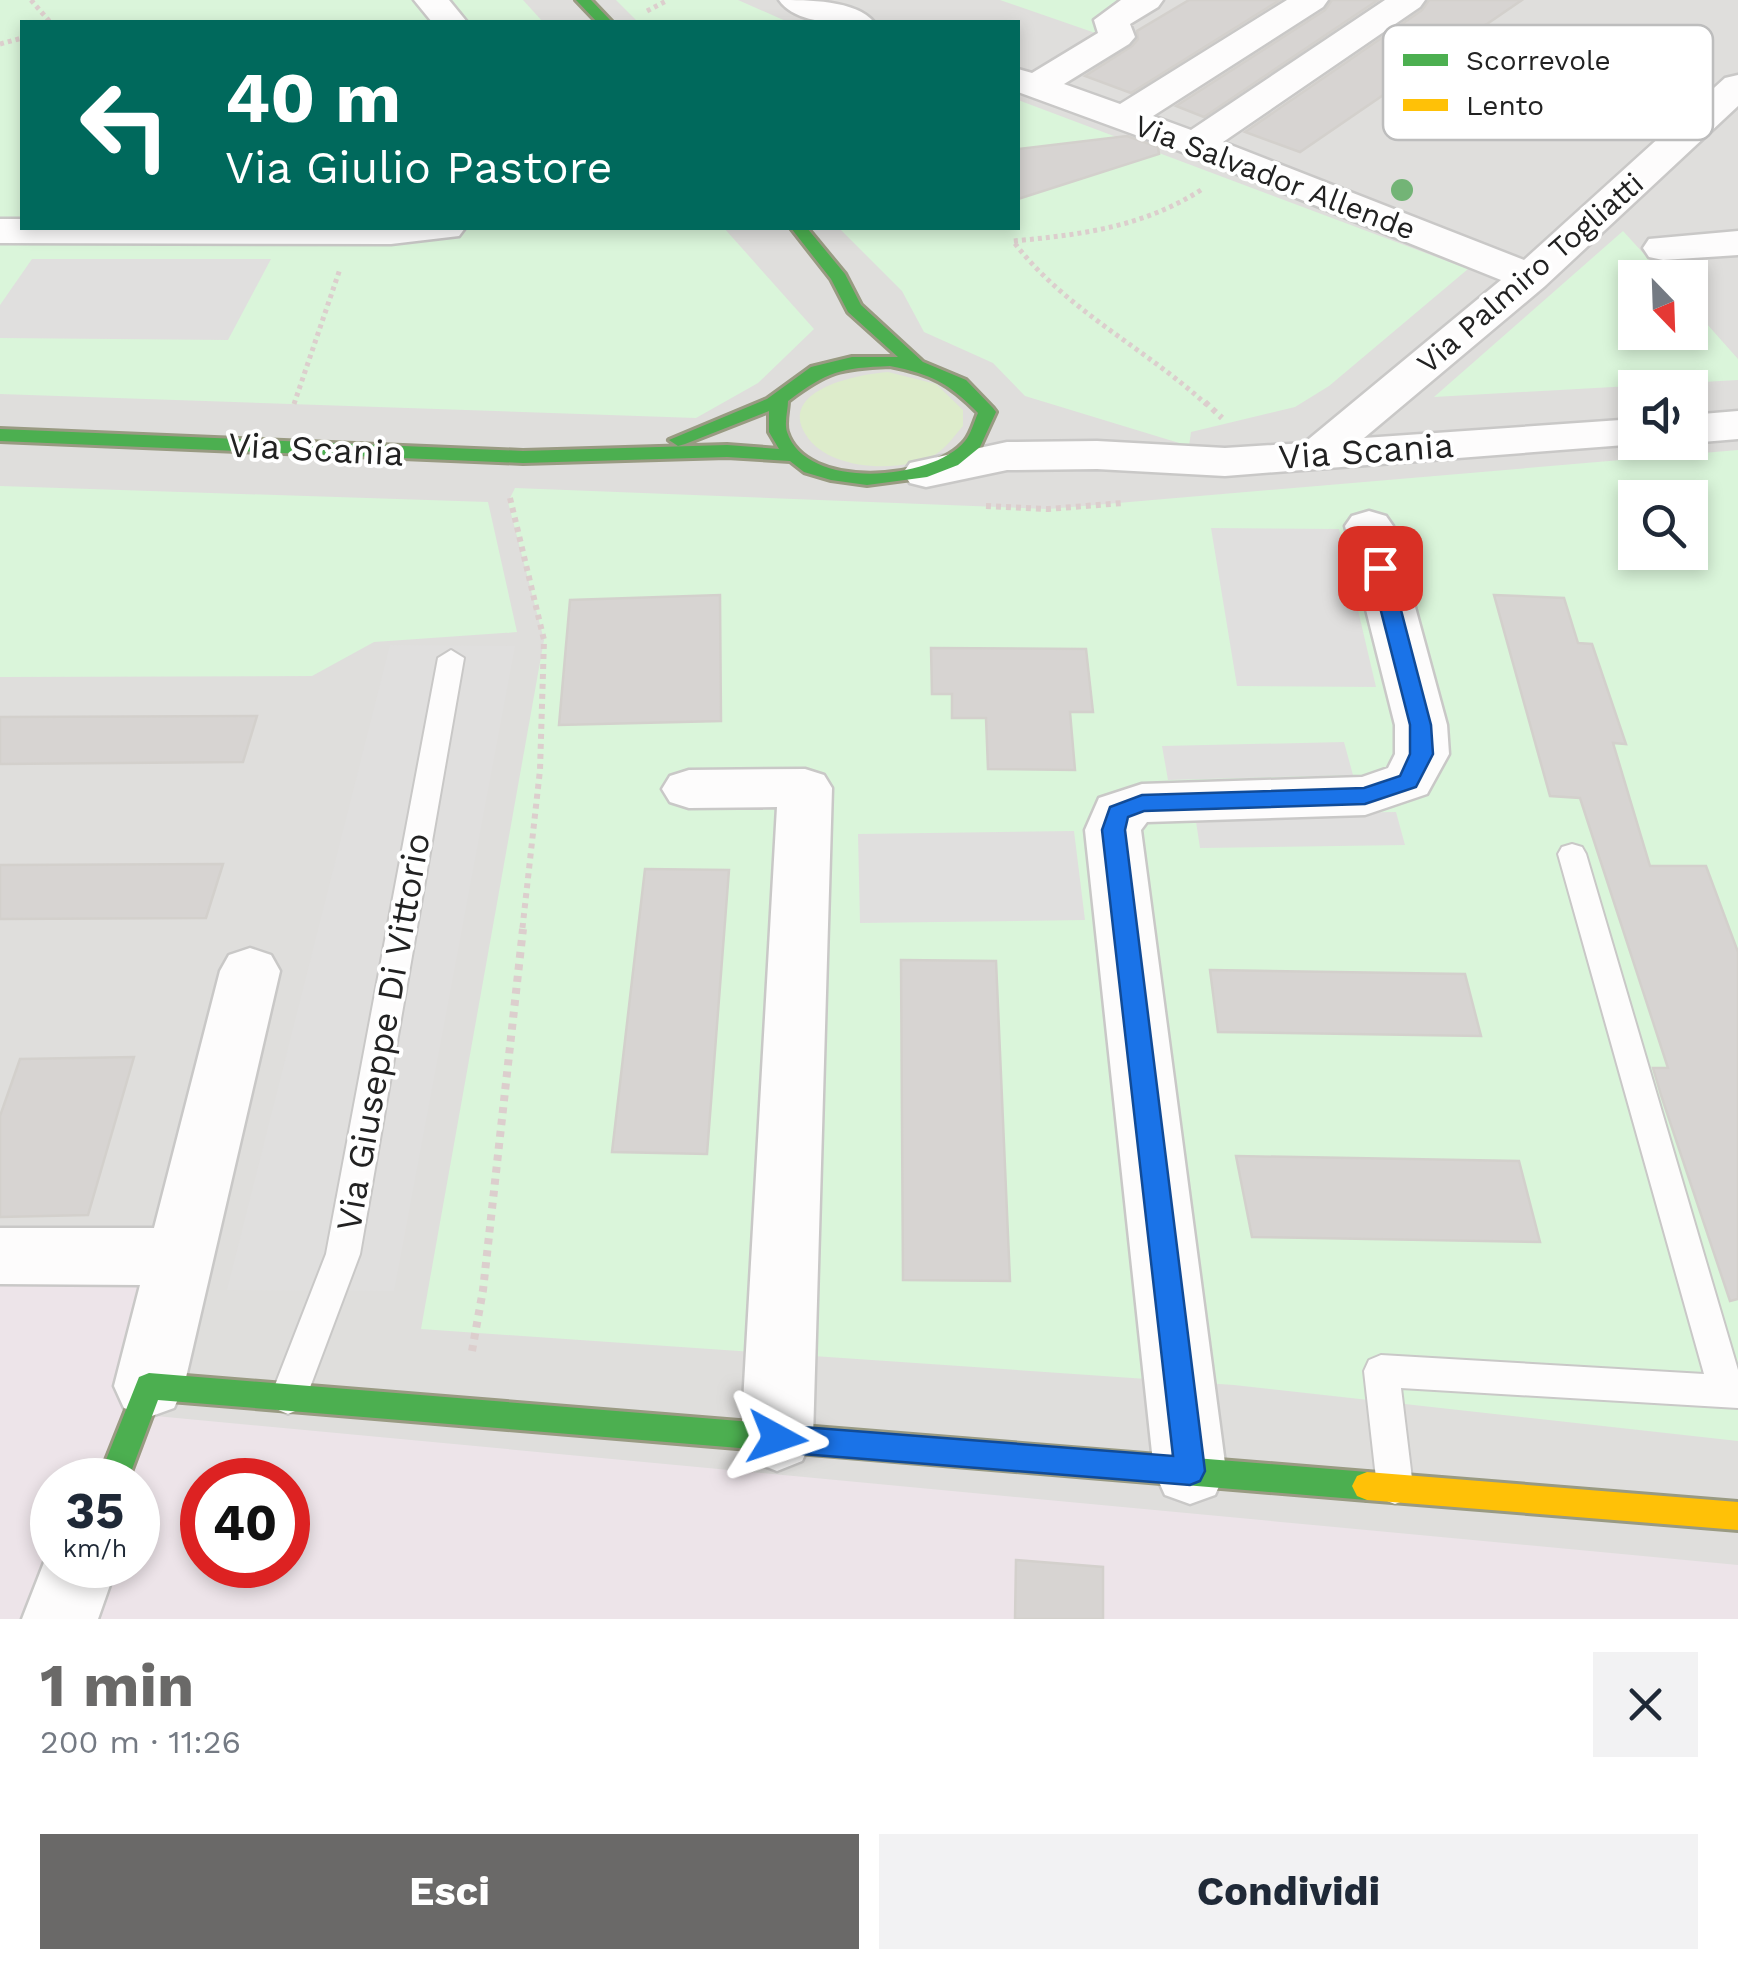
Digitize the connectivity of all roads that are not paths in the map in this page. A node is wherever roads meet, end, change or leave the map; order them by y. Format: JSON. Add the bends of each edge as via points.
{"nodes":[{"id":1,"x":431,"y":0,"type":"edge"},
{"id":2,"x":583,"y":0,"type":"edge"},
{"id":3,"x":796,"y":0,"type":"edge"},
{"id":4,"x":1146,"y":0,"type":"edge"},
{"id":5,"x":1311,"y":0,"type":"edge"},
{"id":6,"x":1408,"y":0,"type":"edge"},
{"id":7,"x":448,"y":20,"type":"edge"},
{"id":8,"x":603,"y":20,"type":"edge"},
{"id":9,"x":851,"y":20,"type":"edge"},
{"id":10,"x":1027,"y":83,"type":"edge"},
{"id":11,"x":1738,"y":86,"type":"edge"},
{"id":12,"x":1713,"y":109,"type":"edge"},
{"id":13,"x":1124,"y":118,"type":"junction"},
{"id":14,"x":1679,"y":140,"type":"edge"},
{"id":15,"x":1195,"y":144,"type":"junction"},
{"id":16,"x":418,"y":230,"type":"edge"},
{"id":17,"x":800,"y":230,"type":"edge"},
{"id":18,"x":0,"y":231,"type":"edge"},
{"id":19,"x":1738,"y":243,"type":"edge"},
{"id":20,"x":1663,"y":248,"type":"dead end"},
{"id":21,"x":1530,"y":277,"type":"junction"},
{"id":22,"x":854,"y":308,"type":"junction"},
{"id":23,"x":916,"y":364,"type":"junction"},
{"id":24,"x":817,"y":372,"type":"junction"},
{"id":25,"x":779,"y":401,"type":"junction"},
{"id":26,"x":987,"y":412,"type":"junction"},
{"id":27,"x":1738,"y":425,"type":"edge"},
{"id":28,"x":1708,"y":428,"type":"edge"},
{"id":29,"x":1618,"y":434,"type":"edge"},
{"id":30,"x":0,"y":435,"type":"edge"},
{"id":31,"x":1097,"y":454,"type":"junction"},
{"id":32,"x":1318,"y":454,"type":"junction"},
{"id":33,"x":633,"y":455,"type":"junction"},
{"id":34,"x":794,"y":456,"type":"junction"},
{"id":35,"x":926,"y":474,"type":"junction"},
{"id":36,"x":1369,"y":526,"type":"dead end"},
{"id":37,"x":451,"y":658,"type":"dead end"},
{"id":38,"x":689,"y":789,"type":"dead end"},
{"id":39,"x":1572,"y":854,"type":"dead end"},
{"id":40,"x":250,"y":971,"type":"dead end"},
{"id":41,"x":0,"y":1256,"type":"edge"},
{"id":42,"x":180,"y":1257,"type":"junction"},
{"id":43,"x":148,"y":1386,"type":"junction"},
{"id":44,"x":1732,"y":1392,"type":"edge"},
{"id":45,"x":288,"y":1398,"type":"junction"},
{"id":46,"x":777,"y":1438,"type":"junction"},
{"id":47,"x":121,"y":1458,"type":"edge"},
{"id":48,"x":1190,"y":1471,"type":"junction"},
{"id":49,"x":1395,"y":1488,"type":"junction"},
{"id":50,"x":1738,"y":1516,"type":"edge"},
{"id":51,"x":71,"y":1588,"type":"edge"},
{"id":52,"x":60,"y":1619,"type":"edge"}],
"edges":[{"from":1,"to":7,"type":"street"},
{"from":2,"to":8,"type":"main road"},
{"from":3,"to":9,"type":"street"},
{"from":4,"to":10,"type":"street","via":[[1111,20],[1117,37]]},
{"from":5,"to":13,"type":"street"},
{"from":6,"to":15,"type":"street"},
{"from":10,"to":13,"type":"street","name":"Via Salvador Allende"},
{"from":11,"to":12,"type":"street","name":"Via Palmiro Togliatti"},
{"from":13,"to":15,"type":"street","name":"Via Salvador Allende"},
{"from":14,"to":21,"type":"street","name":"Via Palmiro Togliatti"},
{"from":15,"to":21,"type":"street","name":"Via Salvador Allende"},
{"from":16,"to":18,"type":"street"},
{"from":17,"to":22,"type":"main road"},
{"from":19,"to":20,"type":"street"},
{"from":21,"to":32,"type":"street","name":"Via Palmiro Togliatti"},
{"from":22,"to":23,"type":"main road"},
{"from":22,"to":24,"type":"main road"},
{"from":23,"to":24,"type":"main road","name":"Via Scania","via":[[865,362]]},
{"from":23,"to":26,"type":"main road","name":"Via Scania","via":[[962,385]]},
{"from":24,"to":25,"type":"main road","name":"Via Scania"},
{"from":25,"to":33,"type":"main road","name":"Via Scania"},
{"from":25,"to":34,"type":"main road","via":[[773,420]]},
{"from":26,"to":31,"type":"street","name":"Via Scania"},
{"from":26,"to":35,"type":"main road","name":"Via Scania","via":[[968,450]]},
{"from":27,"to":28,"type":"street"},
{"from":29,"to":32,"type":"street","name":"Via Scania"},
{"from":30,"to":33,"type":"main road","name":"Via Scania","via":[[435,454]]},
{"from":31,"to":32,"type":"street","name":"Via Scania","via":[[1224,462]]},
{"from":31,"to":35,"type":"street","name":"Via Scania","via":[[1007,456]]},
{"from":33,"to":34,"type":"main road","name":"Via Scania"},
{"from":34,"to":35,"type":"main road","name":"Via Scania","via":[[868,480]]},
{"from":36,"to":48,"type":"street","via":[[1420,725],[1422,754],[1408,781],[1365,796],[1142,803],[1118,812],[1113,830]]},
{"from":37,"to":45,"type":"lane","name":"Via Giuseppe Di Vittorio","via":[[342,1254]]},
{"from":38,"to":46,"type":"street","via":[[805,788]]},
{"from":39,"to":44,"type":"lane"},
{"from":40,"to":42,"type":"street"},
{"from":41,"to":42,"type":"street"},
{"from":42,"to":43,"type":"street"},
{"from":43,"to":45,"type":"main road"},
{"from":43,"to":47,"type":"main road"},
{"from":44,"to":49,"type":"lane","via":[[1381,1371]]},
{"from":45,"to":46,"type":"main road"},
{"from":46,"to":48,"type":"main road"},
{"from":48,"to":49,"type":"main road"},
{"from":49,"to":50,"type":"main road"},
{"from":51,"to":52,"type":"street"}]}
